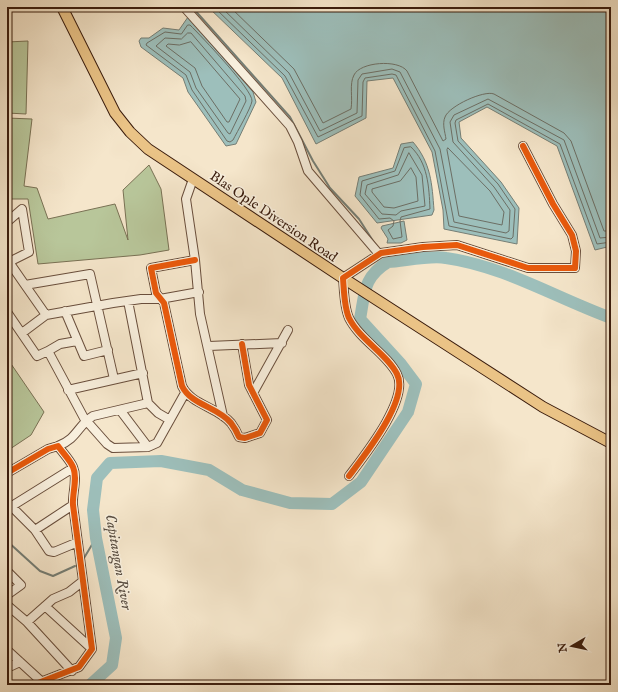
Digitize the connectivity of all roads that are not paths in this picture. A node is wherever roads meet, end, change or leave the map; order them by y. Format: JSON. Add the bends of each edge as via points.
{"nodes":[{"id":1,"x":62,"y":7,"type":"edge"},
{"id":2,"x":184,"y":7,"type":"edge"},
{"id":3,"x":523,"y":146,"type":"dead end"},
{"id":4,"x":193,"y":179,"type":"junction"},
{"id":5,"x":7,"y":222,"type":"edge"},
{"id":6,"x":380,"y":253,"type":"junction"},
{"id":7,"x":8,"y":260,"type":"edge"},
{"id":8,"x":195,"y":260,"type":"junction"},
{"id":9,"x":345,"y":279,"type":"junction"},
{"id":10,"x":25,"y":285,"type":"junction"},
{"id":11,"x":199,"y":292,"type":"junction"},
{"id":12,"x":160,"y":299,"type":"junction"},
{"id":13,"x":128,"y":301,"type":"junction"},
{"id":14,"x":97,"y":306,"type":"junction"},
{"id":15,"x":65,"y":311,"type":"junction"},
{"id":16,"x":7,"y":312,"type":"edge"},
{"id":17,"x":46,"y":316,"type":"junction"},
{"id":18,"x":288,"y":330,"type":"dead end"},
{"id":19,"x":22,"y":333,"type":"junction"},
{"id":20,"x":77,"y":341,"type":"junction"},
{"id":21,"x":282,"y":343,"type":"junction"},
{"id":22,"x":242,"y":344,"type":"junction"},
{"id":23,"x":209,"y":346,"type":"junction"},
{"id":24,"x":108,"y":350,"type":"junction"},
{"id":25,"x":48,"y":351,"type":"junction"},
{"id":26,"x":143,"y":372,"type":"junction"},
{"id":27,"x":114,"y":379,"type":"junction"},
{"id":28,"x":68,"y":390,"type":"junction"},
{"id":29,"x":185,"y":393,"type":"junction"},
{"id":30,"x":253,"y":393,"type":"junction"},
{"id":31,"x":148,"y":403,"type":"junction"},
{"id":32,"x":120,"y":410,"type":"junction"},
{"id":33,"x":223,"y":416,"type":"junction"},
{"id":34,"x":87,"y":419,"type":"junction"},
{"id":35,"x":170,"y":420,"type":"junction"},
{"id":36,"x":611,"y":443,"type":"edge"},
{"id":37,"x":58,"y":446,"type":"junction"},
{"id":38,"x":148,"y":447,"type":"junction"},
{"id":39,"x":73,"y":468,"type":"junction"},
{"id":40,"x":7,"y":473,"type":"edge"},
{"id":41,"x":349,"y":476,"type":"dead end"},
{"id":42,"x":9,"y":504,"type":"edge"},
{"id":43,"x":73,"y":505,"type":"junction"},
{"id":44,"x":35,"y":530,"type":"junction"},
{"id":45,"x":78,"y":542,"type":"junction"},
{"id":46,"x":7,"y":572,"type":"edge"},
{"id":47,"x":83,"y":581,"type":"junction"},
{"id":48,"x":7,"y":595,"type":"edge"},
{"id":49,"x":7,"y":605,"type":"edge"},
{"id":50,"x":45,"y":606,"type":"junction"},
{"id":51,"x":27,"y":622,"type":"junction"},
{"id":52,"x":92,"y":649,"type":"junction"},
{"id":53,"x":7,"y":650,"type":"edge"},
{"id":54,"x":20,"y":662,"type":"junction"},
{"id":55,"x":7,"y":668,"type":"edge"},
{"id":56,"x":72,"y":671,"type":"junction"},
{"id":57,"x":42,"y":682,"type":"junction"},
{"id":58,"x":33,"y":685,"type":"edge"}],
"edges":[{"from":1,"to":4,"type":"main road","name":"Blas Ople Diversion Road","via":[[115,112],[130,132],[148,149]]},
{"from":2,"to":6,"type":"street","via":[[290,126],[308,171]]},
{"from":3,"to":6,"type":"street","via":[[572,235],[576,251],[575,268],[528,268],[457,245]]},
{"from":4,"to":8,"type":"street","via":[[186,199]]},
{"from":4,"to":9,"type":"main road","name":"Blas Ople Diversion Road"},
{"from":5,"to":7,"type":"street","via":[[22,209],[29,252]]},
{"from":6,"to":9,"type":"street"},
{"from":7,"to":10,"type":"street"},
{"from":8,"to":11,"type":"street"},
{"from":8,"to":12,"type":"street","via":[[151,268],[156,293]]},
{"from":9,"to":36,"type":"main road","name":"Blas Ople Diversion Road","via":[[543,407]]},
{"from":9,"to":41,"type":"street","via":[[348,316],[358,332],[397,374],[399,388],[395,405],[372,445]]},
{"from":10,"to":14,"type":"street","via":[[90,274]]},
{"from":10,"to":17,"type":"street"},
{"from":11,"to":12,"type":"street"},
{"from":11,"to":23,"type":"street","via":[[200,314]]},
{"from":12,"to":13,"type":"street"},
{"from":12,"to":29,"type":"street","via":[[164,303]]},
{"from":13,"to":14,"type":"street"},
{"from":13,"to":26,"type":"street"},
{"from":14,"to":15,"type":"street"},
{"from":14,"to":24,"type":"street"},
{"from":15,"to":17,"type":"street"},
{"from":15,"to":20,"type":"street"},
{"from":16,"to":19,"type":"street"},
{"from":17,"to":19,"type":"street"},
{"from":18,"to":21,"type":"street"},
{"from":19,"to":25,"type":"street","via":[[37,356]]},
{"from":20,"to":24,"type":"street","via":[[84,356]]},
{"from":20,"to":25,"type":"street","via":[[60,344]]},
{"from":21,"to":22,"type":"street"},
{"from":21,"to":30,"type":"street"},
{"from":22,"to":23,"type":"street"},
{"from":22,"to":30,"type":"street","via":[[249,385]]},
{"from":23,"to":33,"type":"street"},
{"from":24,"to":27,"type":"street"},
{"from":25,"to":28,"type":"street"},
{"from":26,"to":27,"type":"street"},
{"from":26,"to":31,"type":"street"},
{"from":27,"to":28,"type":"street"},
{"from":28,"to":34,"type":"street"},
{"from":29,"to":33,"type":"street"},
{"from":29,"to":35,"type":"street"},
{"from":30,"to":33,"type":"street","via":[[267,420],[260,433],[245,438],[239,437],[231,422]]},
{"from":31,"to":32,"type":"street"},
{"from":31,"to":35,"type":"street"},
{"from":32,"to":34,"type":"street"},
{"from":32,"to":38,"type":"street"},
{"from":34,"to":37,"type":"street","via":[[72,438]]},
{"from":34,"to":38,"type":"street","via":[[113,448]]},
{"from":35,"to":38,"type":"street","via":[[156,443]]},
{"from":37,"to":39,"type":"street"},
{"from":37,"to":40,"type":"street","via":[[48,449]]},
{"from":39,"to":42,"type":"street"},
{"from":39,"to":43,"type":"street"},
{"from":42,"to":44,"type":"street"},
{"from":43,"to":44,"type":"street"},
{"from":43,"to":45,"type":"street"},
{"from":44,"to":45,"type":"street","via":[[49,551],[54,552]]},
{"from":45,"to":47,"type":"street"},
{"from":46,"to":48,"type":"street","via":[[22,585]]},
{"from":47,"to":50,"type":"street"},
{"from":47,"to":52,"type":"street"},
{"from":49,"to":51,"type":"street"},
{"from":50,"to":51,"type":"street"},
{"from":50,"to":52,"type":"street"},
{"from":51,"to":56,"type":"street"},
{"from":52,"to":56,"type":"street","via":[[79,667]]},
{"from":53,"to":54,"type":"street"},
{"from":54,"to":55,"type":"street"},
{"from":54,"to":57,"type":"street"},
{"from":56,"to":57,"type":"street"},
{"from":57,"to":58,"type":"street"}]}
